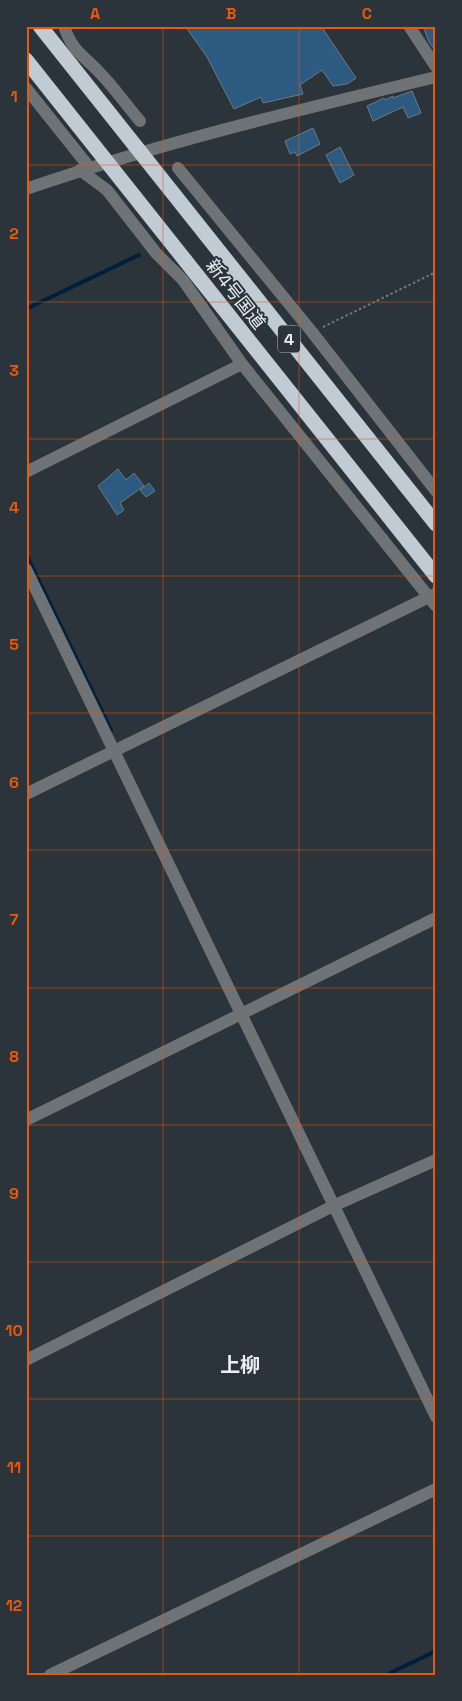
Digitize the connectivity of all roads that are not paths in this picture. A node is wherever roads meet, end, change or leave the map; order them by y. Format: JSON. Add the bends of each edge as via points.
{"nodes":[{"id":1,"x":40,"y":26,"type":"edge"},
{"id":2,"x":64,"y":26,"type":"edge"},
{"id":3,"x":409,"y":26,"type":"edge"},
{"id":4,"x":74,"y":58,"type":"junction"},
{"id":5,"x":26,"y":60,"type":"edge"},
{"id":6,"x":436,"y":67,"type":"edge"},
{"id":7,"x":436,"y":77,"type":"edge"},
{"id":8,"x":26,"y":88,"type":"edge"},
{"id":9,"x":140,"y":121,"type":"dead end"},
{"id":10,"x":143,"y":153,"type":"junction"},
{"id":11,"x":108,"y":162,"type":"junction"},
{"id":12,"x":178,"y":168,"type":"dead end"},
{"id":13,"x":84,"y":169,"type":"junction"},
{"id":14,"x":26,"y":189,"type":"edge"},
{"id":15,"x":234,"y":238,"type":"junction"},
{"id":16,"x":218,"y":250,"type":"junction"},
{"id":17,"x":189,"y":276,"type":"junction"},
{"id":18,"x":242,"y":364,"type":"junction"},
{"id":19,"x":26,"y":472,"type":"edge"},
{"id":20,"x":436,"y":491,"type":"edge"},
{"id":21,"x":436,"y":524,"type":"edge"},
{"id":22,"x":26,"y":569,"type":"edge"},
{"id":23,"x":436,"y":576,"type":"edge"},
{"id":24,"x":434,"y":599,"type":"edge"},
{"id":25,"x":114,"y":752,"type":"junction"},
{"id":26,"x":26,"y":794,"type":"edge"},
{"id":27,"x":436,"y":918,"type":"edge"},
{"id":28,"x":241,"y":1016,"type":"junction"},
{"id":29,"x":26,"y":1120,"type":"edge"},
{"id":30,"x":436,"y":1160,"type":"edge"},
{"id":31,"x":333,"y":1206,"type":"junction"},
{"id":32,"x":26,"y":1360,"type":"edge"},
{"id":33,"x":436,"y":1417,"type":"edge"},
{"id":34,"x":436,"y":1489,"type":"edge"},
{"id":35,"x":50,"y":1675,"type":"edge"}],
"edges":[{"from":1,"to":4,"type":"highway","name":"新4号国道","number":"4"},
{"from":2,"to":4,"type":"street"},
{"from":3,"to":6,"type":"street"},
{"from":4,"to":9,"type":"street","via":[[98,71]]},
{"from":4,"to":10,"type":"highway","name":"新4号国道","number":"4"},
{"from":5,"to":11,"type":"highway","name":"新4号国道","number":"4"},
{"from":7,"to":10,"type":"street","via":[[257,120]]},
{"from":8,"to":13,"type":"street"},
{"from":10,"to":11,"type":"street"},
{"from":10,"to":16,"type":"highway","name":"新4号国道","number":"4"},
{"from":11,"to":13,"type":"street"},
{"from":11,"to":17,"type":"highway","name":"新4号国道","number":"4"},
{"from":12,"to":15,"type":"street"},
{"from":13,"to":14,"type":"street"},
{"from":13,"to":17,"type":"street","via":[[107,190],[156,253]]},
{"from":15,"to":16,"type":"street"},
{"from":15,"to":20,"type":"street"},
{"from":16,"to":21,"type":"highway","name":"新4号国道","number":"4"},
{"from":17,"to":18,"type":"street"},
{"from":17,"to":23,"type":"highway","name":"新4号国道","number":"4"},
{"from":18,"to":19,"type":"street"},
{"from":18,"to":24,"type":"street"},
{"from":22,"to":25,"type":"street"},
{"from":24,"to":25,"type":"street"},
{"from":25,"to":26,"type":"street"},
{"from":25,"to":28,"type":"street"},
{"from":27,"to":28,"type":"street"},
{"from":28,"to":29,"type":"street"},
{"from":28,"to":31,"type":"street"},
{"from":30,"to":31,"type":"street"},
{"from":31,"to":32,"type":"street"},
{"from":31,"to":33,"type":"street"},
{"from":34,"to":35,"type":"street"}]}
